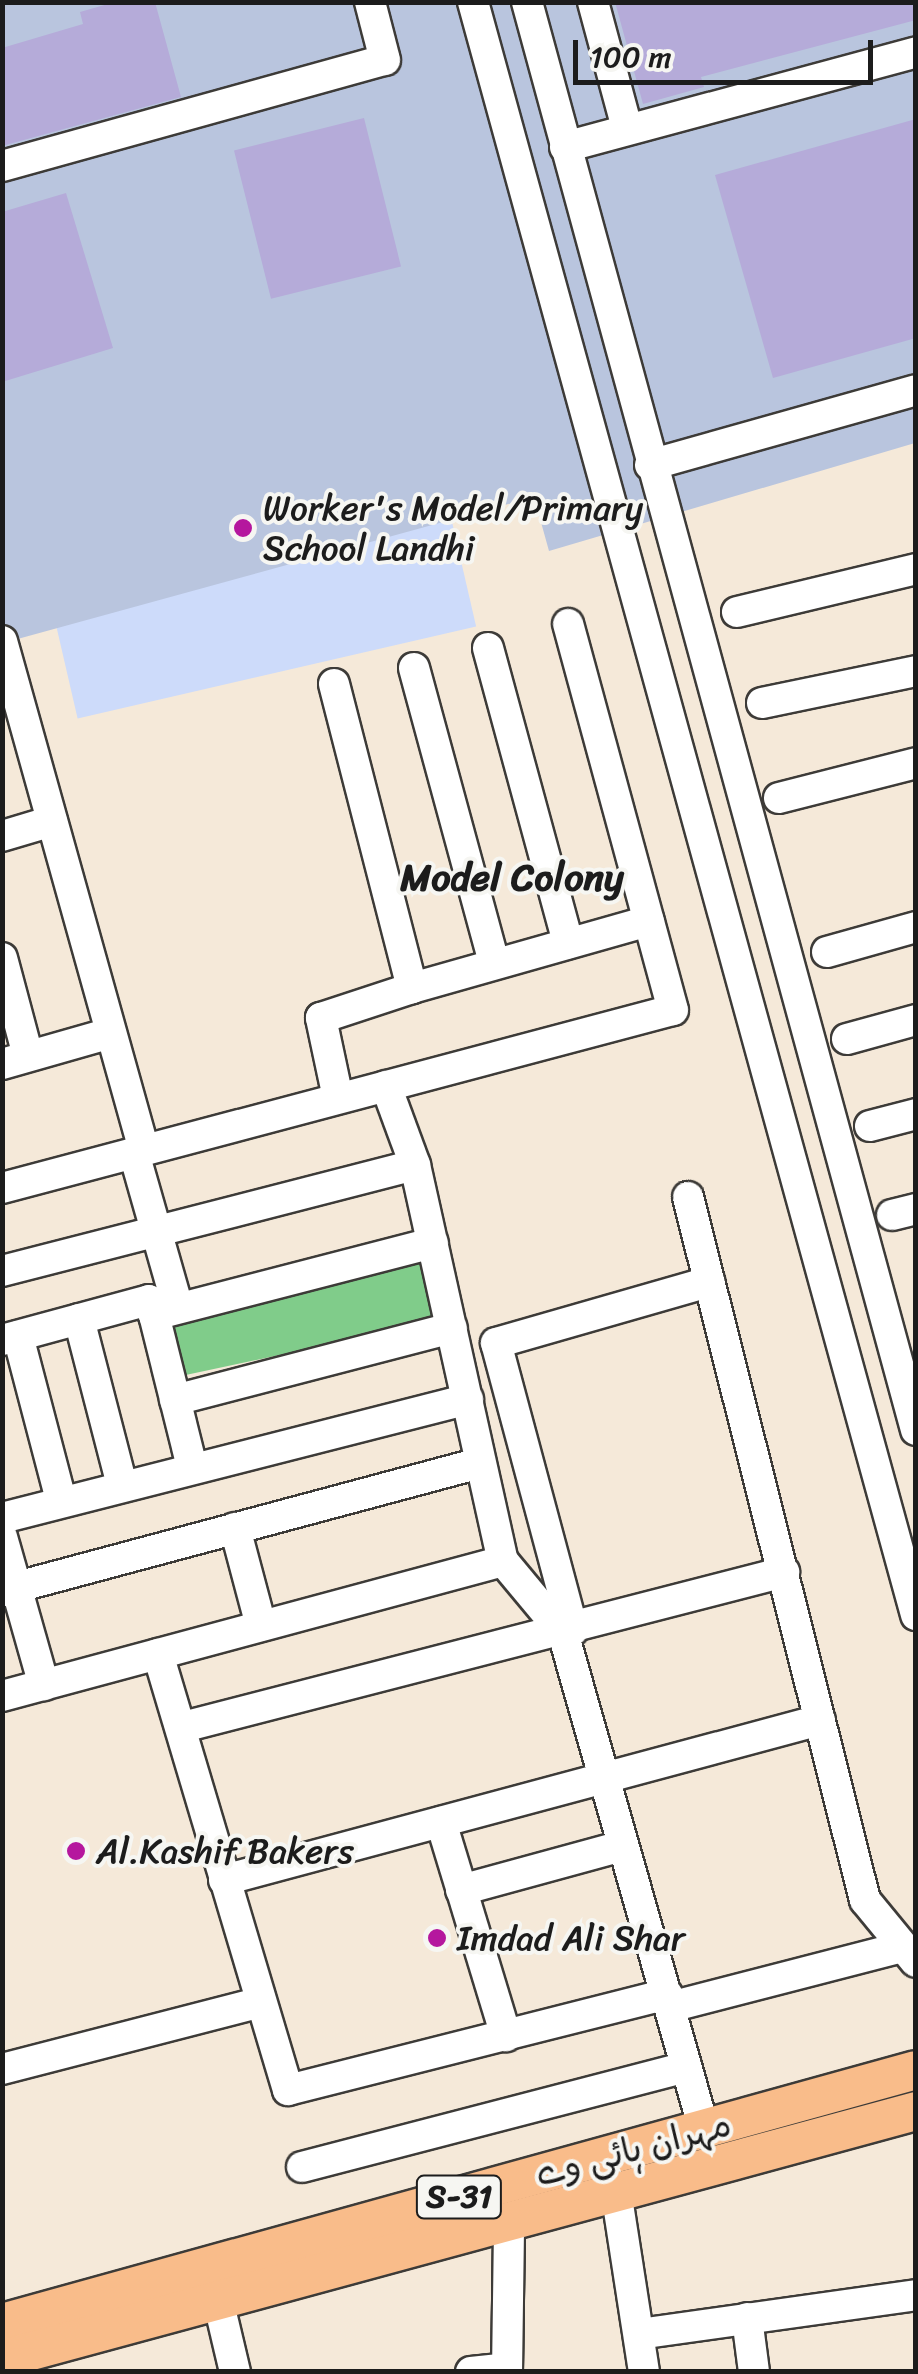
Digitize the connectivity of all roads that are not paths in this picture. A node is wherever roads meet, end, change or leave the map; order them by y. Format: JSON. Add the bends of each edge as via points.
{"nodes":[{"id":1,"x":370,"y":2,"type":"edge"},
{"id":2,"x":473,"y":2,"type":"edge"},
{"id":3,"x":527,"y":2,"type":"edge"},
{"id":4,"x":593,"y":2,"type":"edge"},
{"id":5,"x":916,"y":52,"type":"edge"},
{"id":6,"x":627,"y":128,"type":"junction"},
{"id":7,"x":566,"y":148,"type":"junction"},
{"id":8,"x":2,"y":166,"type":"edge"},
{"id":9,"x":916,"y":390,"type":"edge"},
{"id":10,"x":650,"y":466,"type":"junction"},
{"id":11,"x":916,"y":568,"type":"edge"},
{"id":12,"x":737,"y":612,"type":"dead end"},
{"id":13,"x":568,"y":624,"type":"dead end"},
{"id":14,"x":2,"y":641,"type":"edge"},
{"id":15,"x":488,"y":648,"type":"dead end"},
{"id":16,"x":414,"y":668,"type":"dead end"},
{"id":17,"x":916,"y":671,"type":"edge"},
{"id":18,"x":334,"y":684,"type":"dead end"},
{"id":19,"x":762,"y":703,"type":"dead end"},
{"id":20,"x":916,"y":762,"type":"edge"},
{"id":21,"x":779,"y":798,"type":"dead end"},
{"id":22,"x":52,"y":821,"type":"junction"},
{"id":23,"x":2,"y":836,"type":"edge"},
{"id":24,"x":648,"y":920,"type":"junction"},
{"id":25,"x":916,"y":927,"type":"edge"},
{"id":26,"x":568,"y":943,"type":"junction"},
{"id":27,"x":827,"y":952,"type":"dead end"},
{"id":28,"x":494,"y":963,"type":"junction"},
{"id":29,"x":5,"y":978,"type":"edge"},
{"id":30,"x":412,"y":988,"type":"junction"},
{"id":31,"x":916,"y":1020,"type":"edge"},
{"id":32,"x":111,"y":1033,"type":"junction"},
{"id":33,"x":847,"y":1038,"type":"dead end"},
{"id":34,"x":16,"y":1060,"type":"edge"},
{"id":35,"x":386,"y":1086,"type":"junction"},
{"id":36,"x":338,"y":1098,"type":"junction"},
{"id":37,"x":916,"y":1114,"type":"edge"},
{"id":38,"x":870,"y":1126,"type":"dead end"},
{"id":39,"x":139,"y":1152,"type":"junction"},
{"id":40,"x":415,"y":1165,"type":"junction"},
{"id":41,"x":2,"y":1188,"type":"edge"},
{"id":42,"x":688,"y":1197,"type":"dead end"},
{"id":43,"x":156,"y":1231,"type":"junction"},
{"id":44,"x":433,"y":1243,"type":"junction"},
{"id":45,"x":2,"y":1271,"type":"edge"},
{"id":46,"x":710,"y":1282,"type":"junction"},
{"id":47,"x":166,"y":1311,"type":"junction"},
{"id":48,"x":79,"y":1318,"type":"junction"},
{"id":49,"x":452,"y":1328,"type":"junction"},
{"id":50,"x":10,"y":1338,"type":"edge"},
{"id":51,"x":175,"y":1400,"type":"junction"},
{"id":52,"x":468,"y":1400,"type":"junction"},
{"id":53,"x":916,"y":1430,"type":"edge"},
{"id":54,"x":479,"y":1463,"type":"junction"},
{"id":55,"x":192,"y":1467,"type":"junction"},
{"id":56,"x":122,"y":1485,"type":"junction"},
{"id":57,"x":61,"y":1500,"type":"junction"},
{"id":58,"x":2,"y":1518,"type":"edge"},
{"id":59,"x":235,"y":1528,"type":"junction"},
{"id":60,"x":2,"y":1537,"type":"edge"},
{"id":61,"x":503,"y":1561,"type":"junction"},
{"id":62,"x":784,"y":1572,"type":"junction"},
{"id":63,"x":10,"y":1589,"type":"edge"},
{"id":64,"x":916,"y":1615,"type":"edge"},
{"id":65,"x":261,"y":1626,"type":"junction"},
{"id":66,"x":568,"y":1631,"type":"junction"},
{"id":67,"x":158,"y":1654,"type":"junction"},
{"id":68,"x":44,"y":1685,"type":"junction"},
{"id":69,"x":2,"y":1696,"type":"edge"},
{"id":70,"x":820,"y":1720,"type":"junction"},
{"id":71,"x":183,"y":1727,"type":"junction"},
{"id":72,"x":604,"y":1778,"type":"junction"},
{"id":73,"x":440,"y":1822,"type":"junction"},
{"id":74,"x":622,"y":1846,"type":"junction"},
{"id":75,"x":224,"y":1880,"type":"junction"},
{"id":76,"x":461,"y":1890,"type":"junction"},
{"id":77,"x":909,"y":1955,"type":"edge"},
{"id":78,"x":669,"y":2000,"type":"junction"},
{"id":79,"x":257,"y":2003,"type":"junction"},
{"id":80,"x":506,"y":2036,"type":"junction"},
{"id":81,"x":686,"y":2067,"type":"junction"},
{"id":82,"x":2,"y":2069,"type":"edge"},
{"id":83,"x":916,"y":2070,"type":"edge"},
{"id":84,"x":916,"y":2111,"type":"edge"},
{"id":85,"x":704,"y":2129,"type":"junction"},
{"id":86,"x":302,"y":2167,"type":"dead end"},
{"id":87,"x":616,"y":2191,"type":"junction"},
{"id":88,"x":509,"y":2220,"type":"junction"},
{"id":89,"x":916,"y":2295,"type":"edge"},
{"id":90,"x":218,"y":2300,"type":"junction"},
{"id":91,"x":747,"y":2318,"type":"junction"},
{"id":92,"x":2,"y":2323,"type":"edge"},
{"id":93,"x":639,"y":2334,"type":"junction"},
{"id":94,"x":2,"y":2359,"type":"edge"},
{"id":95,"x":506,"y":2370,"type":"edge"},
{"id":96,"x":235,"y":2372,"type":"edge"},
{"id":97,"x":472,"y":2372,"type":"edge"},
{"id":98,"x":644,"y":2372,"type":"edge"},
{"id":99,"x":754,"y":2372,"type":"edge"}],
"edges":[{"from":1,"to":8,"type":"street","via":[[385,60]]},
{"from":2,"to":64,"type":"street"},
{"from":3,"to":7,"type":"street"},
{"from":4,"to":6,"type":"street"},
{"from":5,"to":6,"type":"street"},
{"from":6,"to":7,"type":"street"},
{"from":7,"to":10,"type":"street"},
{"from":9,"to":10,"type":"street"},
{"from":10,"to":53,"type":"street"},
{"from":11,"to":12,"type":"street"},
{"from":13,"to":24,"type":"street"},
{"from":14,"to":22,"type":"street"},
{"from":15,"to":26,"type":"street"},
{"from":16,"to":28,"type":"street"},
{"from":17,"to":19,"type":"street"},
{"from":18,"to":30,"type":"street"},
{"from":20,"to":21,"type":"street"},
{"from":22,"to":23,"type":"street"},
{"from":22,"to":32,"type":"street"},
{"from":24,"to":26,"type":"street"},
{"from":24,"to":35,"type":"street","via":[[673,1010]]},
{"from":25,"to":27,"type":"street"},
{"from":26,"to":28,"type":"street"},
{"from":28,"to":30,"type":"street"},
{"from":29,"to":34,"type":"street"},
{"from":30,"to":36,"type":"street","via":[[320,1018]]},
{"from":31,"to":33,"type":"street"},
{"from":32,"to":34,"type":"street"},
{"from":32,"to":39,"type":"street"},
{"from":35,"to":36,"type":"street"},
{"from":35,"to":40,"type":"street"},
{"from":36,"to":39,"type":"street"},
{"from":37,"to":38,"type":"street"},
{"from":39,"to":41,"type":"street"},
{"from":39,"to":43,"type":"street"},
{"from":40,"to":43,"type":"street"},
{"from":40,"to":44,"type":"street"},
{"from":42,"to":46,"type":"street"},
{"from":43,"to":45,"type":"street"},
{"from":43,"to":47,"type":"street"},
{"from":44,"to":47,"type":"street"},
{"from":44,"to":49,"type":"street"},
{"from":46,"to":62,"type":"street"},
{"from":46,"to":66,"type":"street","via":[[496,1343]]},
{"from":47,"to":48,"type":"street","via":[[148,1300]]},
{"from":47,"to":51,"type":"street"},
{"from":48,"to":50,"type":"street"},
{"from":48,"to":56,"type":"street"},
{"from":49,"to":51,"type":"street"},
{"from":49,"to":52,"type":"street"},
{"from":50,"to":57,"type":"street"},
{"from":51,"to":55,"type":"street"},
{"from":52,"to":54,"type":"street"},
{"from":52,"to":55,"type":"street"},
{"from":54,"to":59,"type":"street"},
{"from":54,"to":61,"type":"street"},
{"from":55,"to":56,"type":"street"},
{"from":56,"to":57,"type":"street"},
{"from":57,"to":58,"type":"street"},
{"from":59,"to":63,"type":"street"},
{"from":59,"to":65,"type":"street"},
{"from":60,"to":63,"type":"street"},
{"from":61,"to":65,"type":"street"},
{"from":61,"to":66,"type":"street"},
{"from":62,"to":66,"type":"street"},
{"from":62,"to":70,"type":"street"},
{"from":63,"to":68,"type":"street"},
{"from":65,"to":67,"type":"street"},
{"from":66,"to":71,"type":"street"},
{"from":66,"to":72,"type":"street"},
{"from":67,"to":68,"type":"street"},
{"from":67,"to":71,"type":"street"},
{"from":68,"to":69,"type":"street"},
{"from":70,"to":72,"type":"street"},
{"from":70,"to":77,"type":"street","via":[[865,1900]]},
{"from":71,"to":75,"type":"street"},
{"from":72,"to":73,"type":"street"},
{"from":72,"to":74,"type":"street"},
{"from":73,"to":75,"type":"street"},
{"from":73,"to":76,"type":"street"},
{"from":74,"to":76,"type":"street"},
{"from":74,"to":78,"type":"street"},
{"from":75,"to":79,"type":"street"},
{"from":76,"to":80,"type":"street"},
{"from":77,"to":78,"type":"street"},
{"from":78,"to":80,"type":"street"},
{"from":78,"to":81,"type":"street"},
{"from":79,"to":80,"type":"street","via":[[288,2090]]},
{"from":79,"to":82,"type":"street"},
{"from":81,"to":85,"type":"street"},
{"from":81,"to":86,"type":"street"},
{"from":83,"to":85,"type":"main road","name":"مہران ہائی وے","number":"S-31"},
{"from":84,"to":87,"type":"main road","name":"مہران ہائی وے","number":"S-31"},
{"from":85,"to":92,"type":"main road","name":"مہران ہائی وے","number":"S-31"},
{"from":87,"to":88,"type":"main road","name":"مہران ہائی وے","number":"S-31"},
{"from":87,"to":93,"type":"street"},
{"from":88,"to":90,"type":"main road","name":"مہران ہائی وے","number":"S-31"},
{"from":88,"to":95,"type":"street"},
{"from":89,"to":91,"type":"street"},
{"from":90,"to":94,"type":"main road","name":"مہران ہائی وے","number":"S-31"},
{"from":90,"to":96,"type":"street"},
{"from":91,"to":93,"type":"street"},
{"from":91,"to":99,"type":"street"},
{"from":93,"to":98,"type":"street"},
{"from":95,"to":97,"type":"street"}]}
